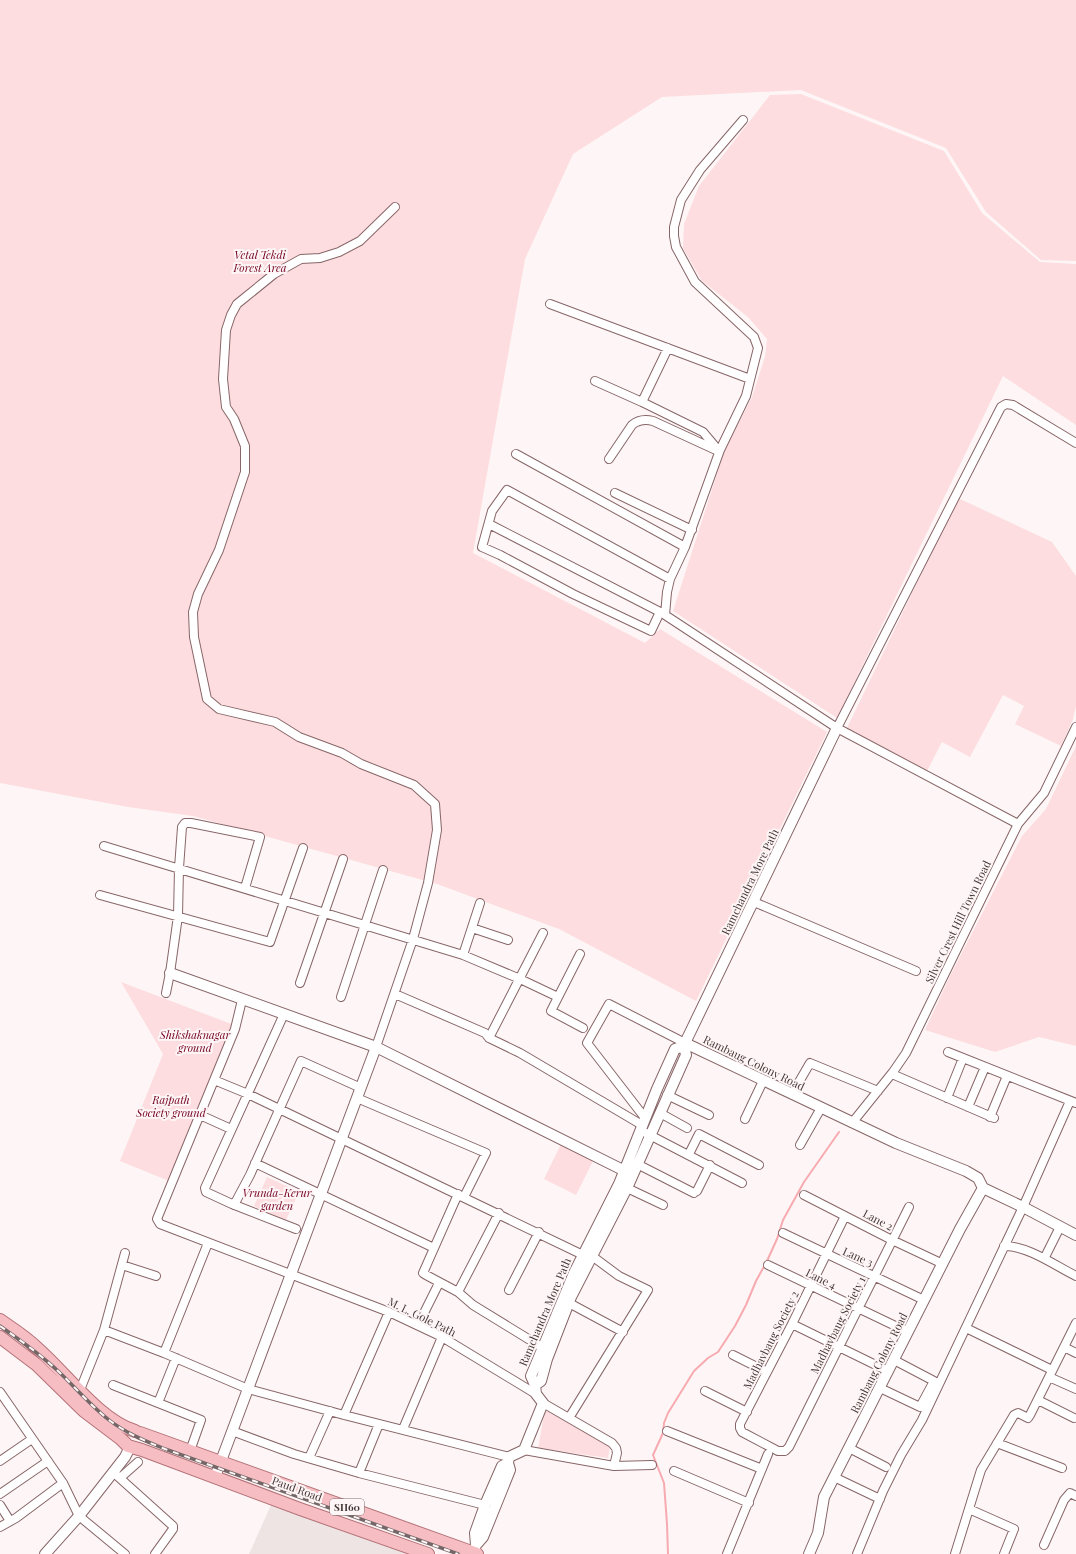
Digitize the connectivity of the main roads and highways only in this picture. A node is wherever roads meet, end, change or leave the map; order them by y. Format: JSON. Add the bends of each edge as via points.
{"nodes":[{"id":1,"x":0,"y":1320,"type":"edge"},
{"id":2,"x":0,"y":1337,"type":"edge"},
{"id":3,"x":137,"y":1432,"type":"junction"},
{"id":4,"x":130,"y":1447,"type":"junction"},
{"id":5,"x":474,"y":1551,"type":"edge"},
{"id":6,"x":428,"y":1554,"type":"edge"}],
"edges":[{"from":1,"to":3,"type":"main road","name":"Paud Road","number":"SH60","via":[[36,1346],[107,1415]]},
{"from":2,"to":4,"type":"main road","name":"Paud Road","number":"SH60","via":[[37,1365],[84,1411]]},
{"from":3,"to":4,"type":"main road","via":[[127,1433],[125,1438]]},
{"from":3,"to":5,"type":"main road","name":"Paud Road","number":"SH60"},
{"from":4,"to":6,"type":"main road","name":"Paud Road","number":"SH60"}]}
